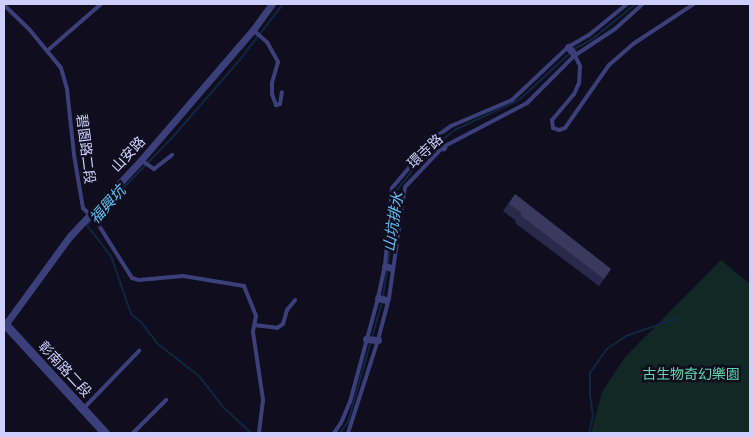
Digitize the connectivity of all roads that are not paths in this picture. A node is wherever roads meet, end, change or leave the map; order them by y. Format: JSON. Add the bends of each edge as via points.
{"nodes":[{"id":1,"x":101,"y":4,"type":"edge"},
{"id":2,"x":272,"y":4,"type":"edge"},
{"id":3,"x":627,"y":4,"type":"edge"},
{"id":4,"x":643,"y":4,"type":"edge"},
{"id":5,"x":694,"y":4,"type":"edge"},
{"id":6,"x":4,"y":5,"type":"edge"},
{"id":7,"x":253,"y":30,"type":"junction"},
{"id":8,"x":47,"y":51,"type":"junction"},
{"id":9,"x":572,"y":52,"type":"junction"},
{"id":10,"x":282,"y":92,"type":"dead end"},
{"id":11,"x":438,"y":142,"type":"junction"},
{"id":12,"x":172,"y":154,"type":"dead end"},
{"id":13,"x":141,"y":160,"type":"junction"},
{"id":14,"x":89,"y":214,"type":"junction"},
{"id":15,"x":295,"y":300,"type":"dead end"},
{"id":16,"x":4,"y":324,"type":"edge"},
{"id":17,"x":254,"y":325,"type":"junction"},
{"id":18,"x":373,"y":340,"type":"junction"},
{"id":19,"x":139,"y":351,"type":"dead end"},
{"id":20,"x":166,"y":400,"type":"dead end"},
{"id":21,"x":83,"y":409,"type":"junction"},
{"id":22,"x":105,"y":433,"type":"edge"},
{"id":23,"x":133,"y":433,"type":"edge"},
{"id":24,"x":259,"y":433,"type":"edge"},
{"id":25,"x":334,"y":433,"type":"edge"},
{"id":26,"x":348,"y":433,"type":"edge"}],
"edges":[{"from":1,"to":8,"type":"lane"},
{"from":2,"to":7,"type":"street","name":"山安路"},
{"from":3,"to":9,"type":"lane","name":"環寺路"},
{"from":4,"to":9,"type":"lane","name":"環寺路","via":[[615,29]]},
{"from":5,"to":9,"type":"lane","via":[[633,44],[609,65],[565,128],[559,130],[553,128],[552,120],[579,83],[580,66]]},
{"from":6,"to":8,"type":"lane","name":"碧園路二段"},
{"from":7,"to":10,"type":"lane","via":[[267,42],[278,62],[272,83],[276,104],[280,104]]},
{"from":7,"to":13,"type":"street","name":"山安路"},
{"from":8,"to":14,"type":"lane","name":"碧園路二段","via":[[61,68],[67,88],[80,191],[83,208]]},
{"from":9,"to":11,"type":"lane","name":"環寺路","via":[[512,100],[451,126]]},
{"from":9,"to":11,"type":"lane","name":"環寺路","via":[[527,103]]},
{"from":11,"to":18,"type":"lane","name":"環寺路","via":[[404,187],[389,298]]},
{"from":11,"to":18,"type":"lane","name":"環寺路","via":[[392,188],[387,267]]},
{"from":12,"to":13,"type":"lane","via":[[154,169]]},
{"from":13,"to":14,"type":"street","name":"山安路"},
{"from":14,"to":16,"type":"street","name":"山安路"},
{"from":14,"to":17,"type":"lane","name":"碧園路二段","via":[[132,278],[183,276],[244,286],[256,316]]},
{"from":15,"to":17,"type":"lane","via":[[287,310],[283,324],[277,328]]},
{"from":16,"to":21,"type":"street","name":"彰南路二段"},
{"from":17,"to":24,"type":"lane","name":"碧園路二段","via":[[263,400]]},
{"from":18,"to":25,"type":"lane","name":"環寺路","via":[[350,402]]},
{"from":18,"to":26,"type":"lane","name":"環寺路"},
{"from":19,"to":21,"type":"lane"},
{"from":20,"to":23,"type":"lane"},
{"from":21,"to":22,"type":"street","name":"彰南路二段"}]}
